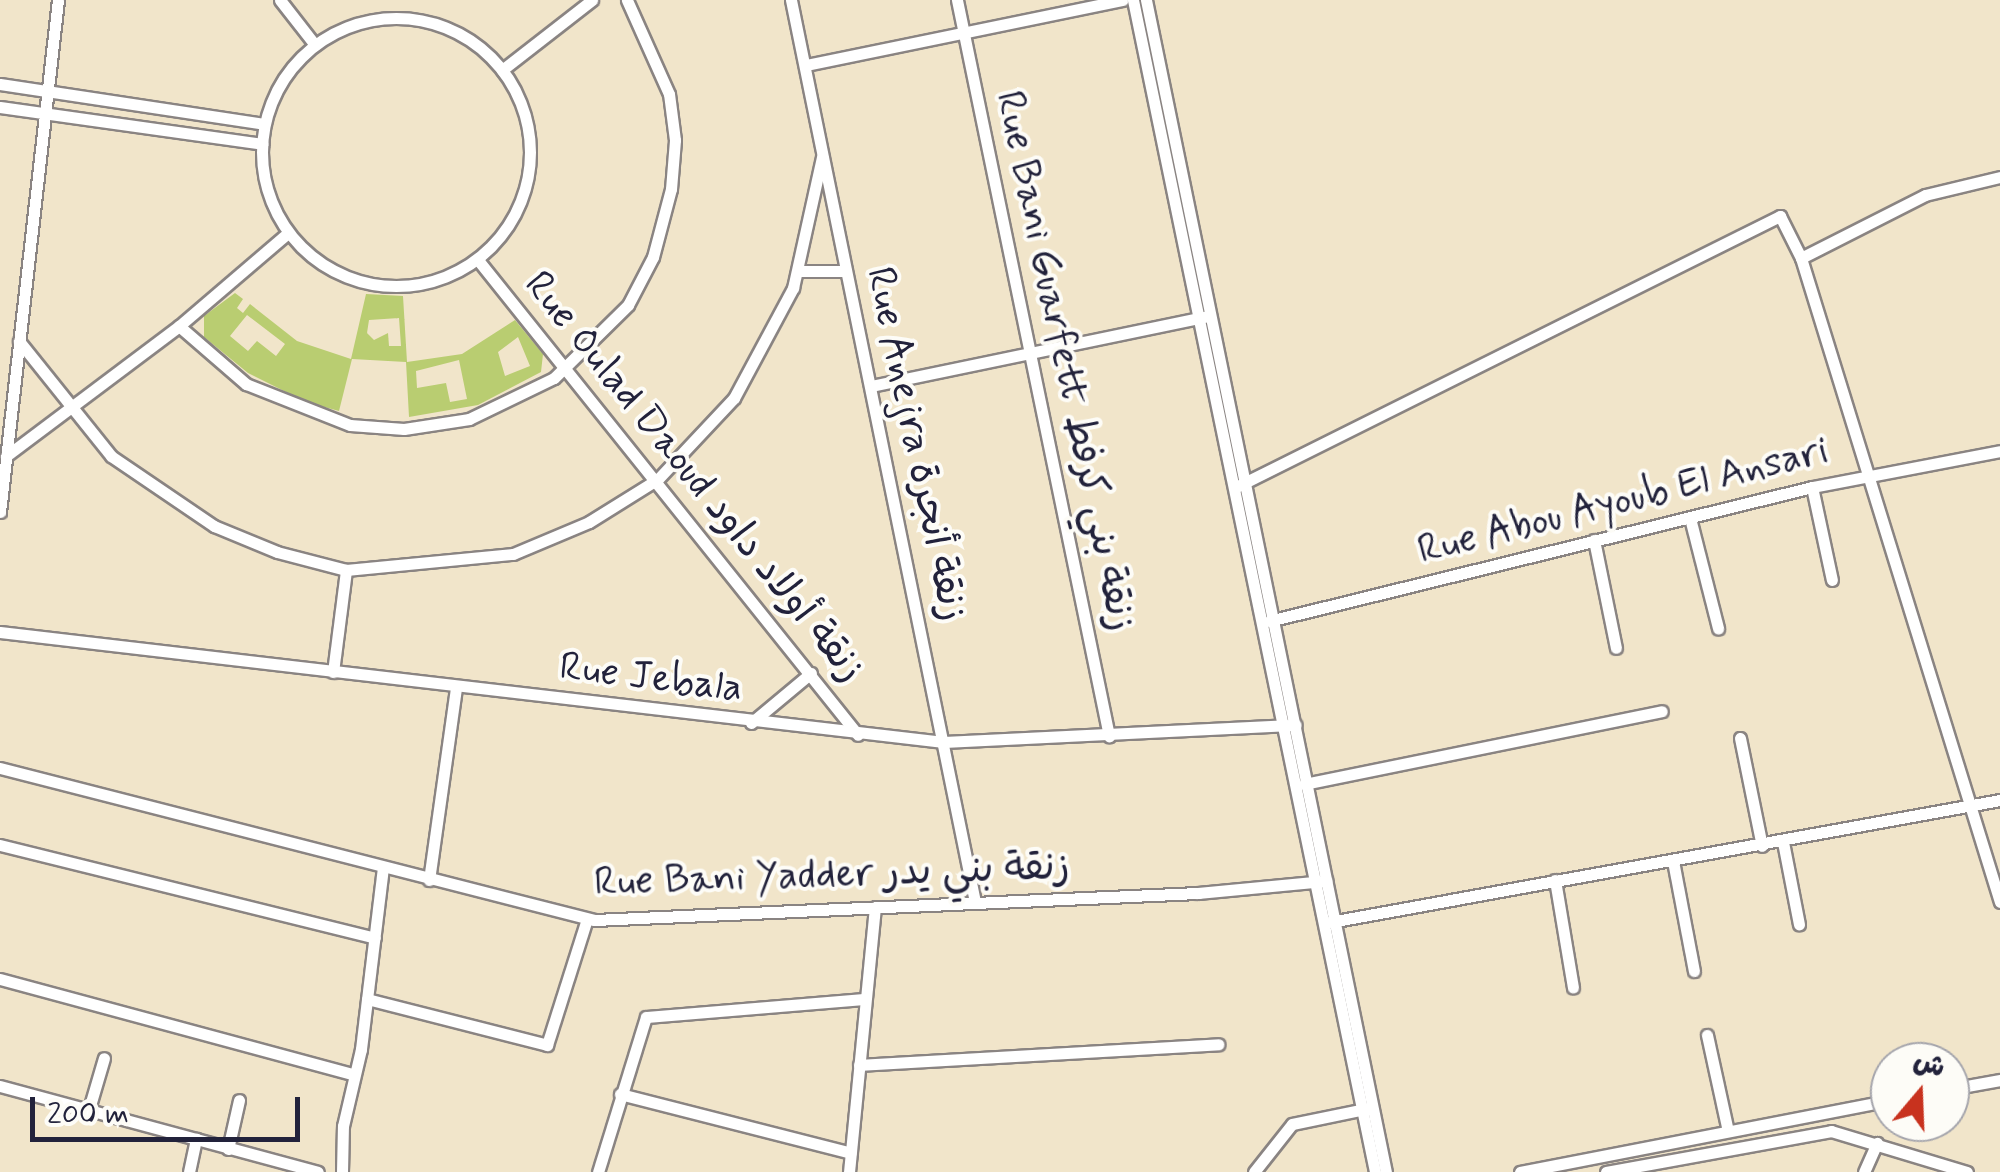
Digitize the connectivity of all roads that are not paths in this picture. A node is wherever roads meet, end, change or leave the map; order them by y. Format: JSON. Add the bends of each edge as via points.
{"nodes":[{"id":1,"x":58,"y":0,"type":"edge"},
{"id":2,"x":280,"y":0,"type":"edge"},
{"id":3,"x":592,"y":0,"type":"edge"},
{"id":4,"x":627,"y":0,"type":"edge"},
{"id":5,"x":791,"y":0,"type":"edge"},
{"id":6,"x":957,"y":0,"type":"edge"},
{"id":7,"x":1122,"y":0,"type":"edge"},
{"id":8,"x":1133,"y":0,"type":"edge"},
{"id":9,"x":1146,"y":0,"type":"edge"},
{"id":10,"x":964,"y":33,"type":"junction"},
{"id":11,"x":314,"y":45,"type":"junction"},
{"id":12,"x":806,"y":65,"type":"junction"},
{"id":13,"x":502,"y":70,"type":"junction"},
{"id":14,"x":0,"y":84,"type":"edge"},
{"id":15,"x":47,"y":91,"type":"junction"},
{"id":16,"x":0,"y":107,"type":"edge"},
{"id":17,"x":44,"y":114,"type":"junction"},
{"id":18,"x":264,"y":124,"type":"junction"},
{"id":19,"x":262,"y":144,"type":"junction"},
{"id":20,"x":822,"y":158,"type":"junction"},
{"id":21,"x":2000,"y":176,"type":"edge"},
{"id":22,"x":288,"y":233,"type":"junction"},
{"id":23,"x":1801,"y":258,"type":"junction"},
{"id":24,"x":478,"y":260,"type":"junction"},
{"id":25,"x":846,"y":270,"type":"junction"},
{"id":26,"x":799,"y":271,"type":"junction"},
{"id":27,"x":1207,"y":316,"type":"junction"},
{"id":28,"x":179,"y":326,"type":"junction"},
{"id":29,"x":18,"y":341,"type":"junction"},
{"id":30,"x":1028,"y":354,"type":"junction"},
{"id":31,"x":567,"y":369,"type":"junction"},
{"id":32,"x":871,"y":386,"type":"junction"},
{"id":33,"x":69,"y":410,"type":"junction"},
{"id":34,"x":2000,"y":451,"type":"edge"},
{"id":35,"x":6,"y":456,"type":"junction"},
{"id":36,"x":1864,"y":476,"type":"junction"},
{"id":37,"x":658,"y":478,"type":"junction"},
{"id":38,"x":1242,"y":484,"type":"junction"},
{"id":39,"x":1812,"y":487,"type":"junction"},
{"id":40,"x":0,"y":512,"type":"edge"},
{"id":41,"x":1690,"y":518,"type":"junction"},
{"id":42,"x":1594,"y":540,"type":"junction"},
{"id":43,"x":346,"y":570,"type":"junction"},
{"id":44,"x":1832,"y":580,"type":"dead end"},
{"id":45,"x":1270,"y":620,"type":"junction"},
{"id":46,"x":1718,"y":628,"type":"dead end"},
{"id":47,"x":0,"y":632,"type":"edge"},
{"id":48,"x":1616,"y":648,"type":"dead end"},
{"id":49,"x":334,"y":672,"type":"junction"},
{"id":50,"x":810,"y":673,"type":"junction"},
{"id":51,"x":456,"y":687,"type":"junction"},
{"id":52,"x":1662,"y":711,"type":"dead end"},
{"id":53,"x":751,"y":722,"type":"junction"},
{"id":54,"x":1290,"y":725,"type":"junction"},
{"id":55,"x":858,"y":736,"type":"junction"},
{"id":56,"x":1110,"y":736,"type":"junction"},
{"id":57,"x":1740,"y":738,"type":"dead end"},
{"id":58,"x":944,"y":742,"type":"junction"},
{"id":59,"x":0,"y":768,"type":"edge"},
{"id":60,"x":1301,"y":785,"type":"junction"},
{"id":61,"x":2000,"y":800,"type":"edge"},
{"id":62,"x":1969,"y":806,"type":"junction"},
{"id":63,"x":1783,"y":842,"type":"junction"},
{"id":64,"x":0,"y":845,"type":"edge"},
{"id":65,"x":1762,"y":846,"type":"junction"},
{"id":66,"x":1674,"y":861,"type":"junction"},
{"id":67,"x":383,"y":868,"type":"junction"},
{"id":68,"x":430,"y":880,"type":"junction"},
{"id":69,"x":1555,"y":880,"type":"junction"},
{"id":70,"x":1319,"y":882,"type":"junction"},
{"id":71,"x":976,"y":902,"type":"junction"},
{"id":72,"x":2000,"y":902,"type":"edge"},
{"id":73,"x":875,"y":907,"type":"junction"},
{"id":74,"x":586,"y":919,"type":"junction"},
{"id":75,"x":1327,"y":923,"type":"junction"},
{"id":76,"x":1799,"y":924,"type":"dead end"},
{"id":77,"x":375,"y":938,"type":"junction"},
{"id":78,"x":1694,"y":971,"type":"dead end"},
{"id":79,"x":0,"y":979,"type":"edge"},
{"id":80,"x":1573,"y":987,"type":"dead end"},
{"id":81,"x":864,"y":999,"type":"junction"},
{"id":82,"x":367,"y":1000,"type":"junction"},
{"id":83,"x":1707,"y":1035,"type":"dead end"},
{"id":84,"x":1218,"y":1044,"type":"dead end"},
{"id":85,"x":104,"y":1058,"type":"dead end"},
{"id":86,"x":858,"y":1064,"type":"junction"},
{"id":87,"x":352,"y":1074,"type":"junction"},
{"id":88,"x":2000,"y":1080,"type":"edge"},
{"id":89,"x":1970,"y":1085,"type":"edge"},
{"id":90,"x":0,"y":1086,"type":"edge"},
{"id":91,"x":620,"y":1094,"type":"junction"},
{"id":92,"x":239,"y":1100,"type":"dead end"},
{"id":93,"x":1870,"y":1104,"type":"edge"},
{"id":94,"x":89,"y":1109,"type":"junction"},
{"id":95,"x":1367,"y":1109,"type":"junction"},
{"id":96,"x":1728,"y":1131,"type":"junction"},
{"id":97,"x":196,"y":1139,"type":"junction"},
{"id":98,"x":1877,"y":1144,"type":"junction"},
{"id":99,"x":228,"y":1149,"type":"junction"},
{"id":100,"x":851,"y":1153,"type":"junction"},
{"id":101,"x":189,"y":1172,"type":"edge"},
{"id":102,"x":318,"y":1172,"type":"edge"},
{"id":103,"x":342,"y":1172,"type":"edge"},
{"id":104,"x":598,"y":1172,"type":"edge"},
{"id":105,"x":848,"y":1172,"type":"edge"},
{"id":106,"x":1254,"y":1172,"type":"edge"},
{"id":107,"x":1374,"y":1172,"type":"edge"},
{"id":108,"x":1386,"y":1172,"type":"edge"},
{"id":109,"x":1520,"y":1172,"type":"edge"},
{"id":110,"x":1606,"y":1172,"type":"edge"},
{"id":111,"x":1864,"y":1172,"type":"edge"},
{"id":112,"x":1966,"y":1172,"type":"edge"}],
"edges":[{"from":1,"to":15,"type":"street"},
{"from":2,"to":11,"type":"street"},
{"from":3,"to":13,"type":"street"},
{"from":4,"to":31,"type":"street","via":[[669,94],[675,140],[670,189],[644,278],[607,331]]},
{"from":5,"to":12,"type":"street","name":"Rue Anejra زنقة أنجرة"},
{"from":6,"to":10,"type":"street","name":"Rue Bani Guarfett زنقة بني كرفط"},
{"from":7,"to":10,"type":"street"},
{"from":8,"to":27,"type":"street"},
{"from":9,"to":27,"type":"street"},
{"from":10,"to":12,"type":"street"},
{"from":10,"to":30,"type":"street","name":"Rue Bani Guarfett زنقة بني كرفط"},
{"from":11,"to":13,"type":"street","via":[[361,22],[413,19],[463,36]]},
{"from":11,"to":18,"type":"street","via":[[278,88]]},
{"from":12,"to":20,"type":"street","name":"Rue Anejra زنقة أنجرة"},
{"from":13,"to":24,"type":"street","via":[[528,124],[529,170],[517,213]]},
{"from":14,"to":15,"type":"street"},
{"from":15,"to":17,"type":"street"},
{"from":15,"to":18,"type":"street"},
{"from":16,"to":17,"type":"street"},
{"from":17,"to":19,"type":"street"},
{"from":17,"to":29,"type":"street"},
{"from":18,"to":19,"type":"street"},
{"from":19,"to":22,"type":"street","via":[[267,191]]},
{"from":20,"to":25,"type":"street","name":"Rue Anejra زنقة أنجرة"},
{"from":20,"to":26,"type":"street"},
{"from":21,"to":23,"type":"street","via":[[1925,195]]},
{"from":22,"to":24,"type":"street","via":[[334,272],[393,287],[438,280]]},
{"from":22,"to":28,"type":"street"},
{"from":23,"to":36,"type":"street"},
{"from":23,"to":38,"type":"street","via":[[1786,220],[1773,215]]},
{"from":24,"to":31,"type":"street","name":"Rue Oulad Daoud زنقة أولاد داود"},
{"from":25,"to":26,"type":"street"},
{"from":25,"to":32,"type":"street","name":"Rue Anejra زنقة أنجرة"},
{"from":26,"to":37,"type":"street","via":[[734,398]]},
{"from":27,"to":30,"type":"street"},
{"from":27,"to":38,"type":"street"},
{"from":28,"to":31,"type":"street","via":[[264,394],[367,427],[426,428],[469,420],[522,399]]},
{"from":28,"to":33,"type":"street"},
{"from":29,"to":33,"type":"street"},
{"from":29,"to":35,"type":"street"},
{"from":30,"to":32,"type":"street"},
{"from":30,"to":56,"type":"street","name":"Rue Bani Guarfett زنقة بني كرفط"},
{"from":31,"to":37,"type":"street","name":"Rue Oulad Daoud زنقة أولاد داود"},
{"from":32,"to":58,"type":"street","name":"Rue Anejra زنقة أنجرة"},
{"from":33,"to":35,"type":"street"},
{"from":33,"to":43,"type":"street","via":[[163,498],[277,552]]},
{"from":34,"to":36,"type":"street","name":"Rue Abou Ayoub El Ansari"},
{"from":35,"to":40,"type":"street"},
{"from":36,"to":39,"type":"street","name":"Rue Abou Ayoub El Ansari"},
{"from":36,"to":62,"type":"street"},
{"from":37,"to":43,"type":"street","via":[[589,522],[513,554]]},
{"from":37,"to":50,"type":"street","name":"Rue Oulad Daoud زنقة أولاد داود"},
{"from":38,"to":45,"type":"street"},
{"from":39,"to":41,"type":"street","name":"Rue Abou Ayoub El Ansari"},
{"from":39,"to":44,"type":"street"},
{"from":41,"to":42,"type":"street","name":"Rue Abou Ayoub El Ansari"},
{"from":41,"to":46,"type":"street"},
{"from":42,"to":45,"type":"street","name":"Rue Abou Ayoub El Ansari"},
{"from":42,"to":48,"type":"street"},
{"from":43,"to":49,"type":"street"},
{"from":45,"to":54,"type":"street"},
{"from":47,"to":49,"type":"street","name":"Rue Jebala"},
{"from":49,"to":51,"type":"street","name":"Rue Jebala"},
{"from":50,"to":53,"type":"street"},
{"from":50,"to":55,"type":"street","name":"Rue Oulad Daoud زنقة أولاد داود"},
{"from":51,"to":53,"type":"street","name":"Rue Jebala"},
{"from":51,"to":68,"type":"street"},
{"from":52,"to":60,"type":"street"},
{"from":53,"to":55,"type":"street","name":"Rue Jebala"},
{"from":54,"to":56,"type":"street","name":"Rue Jebala"},
{"from":54,"to":60,"type":"street"},
{"from":55,"to":58,"type":"street","name":"Rue Jebala"},
{"from":56,"to":58,"type":"street","name":"Rue Jebala"},
{"from":57,"to":65,"type":"street"},
{"from":58,"to":71,"type":"street","name":"Rue Anejra زنقة أنجرة"},
{"from":59,"to":67,"type":"street","name":"Rue Bani Yadder زنقة بني يدر"},
{"from":60,"to":70,"type":"street"},
{"from":61,"to":62,"type":"street"},
{"from":62,"to":63,"type":"street"},
{"from":62,"to":72,"type":"street"},
{"from":63,"to":65,"type":"street"},
{"from":63,"to":76,"type":"street"},
{"from":64,"to":77,"type":"street"},
{"from":65,"to":66,"type":"street"},
{"from":66,"to":69,"type":"street"},
{"from":66,"to":78,"type":"street"},
{"from":67,"to":68,"type":"street","name":"Rue Bani Yadder زنقة بني يدر"},
{"from":67,"to":77,"type":"street"},
{"from":68,"to":74,"type":"street","name":"Rue Bani Yadder زنقة بني يدر"},
{"from":69,"to":75,"type":"street"},
{"from":69,"to":80,"type":"street"},
{"from":70,"to":71,"type":"street","name":"Rue Bani Yadder زنقة بني يدر"},
{"from":70,"to":75,"type":"street"},
{"from":71,"to":73,"type":"street","name":"Rue Bani Yadder زنقة بني يدر"},
{"from":73,"to":74,"type":"street","name":"Rue Bani Yadder زنقة بني يدر"},
{"from":73,"to":81,"type":"street"},
{"from":74,"to":82,"type":"street","via":[[547,1045]]},
{"from":75,"to":95,"type":"street"},
{"from":77,"to":82,"type":"street"},
{"from":79,"to":87,"type":"street"},
{"from":81,"to":86,"type":"street"},
{"from":81,"to":91,"type":"street","via":[[657,1012],[640,1025]]},
{"from":82,"to":87,"type":"street"},
{"from":83,"to":96,"type":"street"},
{"from":84,"to":86,"type":"street"},
{"from":85,"to":94,"type":"street"},
{"from":86,"to":100,"type":"street"},
{"from":87,"to":103,"type":"street"},
{"from":88,"to":89,"type":"street"},
{"from":90,"to":94,"type":"street"},
{"from":91,"to":100,"type":"street"},
{"from":91,"to":104,"type":"street"},
{"from":92,"to":99,"type":"street"},
{"from":93,"to":96,"type":"street"},
{"from":94,"to":97,"type":"street"},
{"from":95,"to":106,"type":"street","via":[[1292,1124]]},
{"from":95,"to":107,"type":"street"},
{"from":95,"to":108,"type":"street"},
{"from":96,"to":109,"type":"street"},
{"from":97,"to":99,"type":"street"},
{"from":97,"to":101,"type":"street"},
{"from":98,"to":110,"type":"street","via":[[1831,1131]]},
{"from":98,"to":111,"type":"street"},
{"from":98,"to":112,"type":"street"},
{"from":99,"to":102,"type":"street"},
{"from":100,"to":105,"type":"street"}]}
